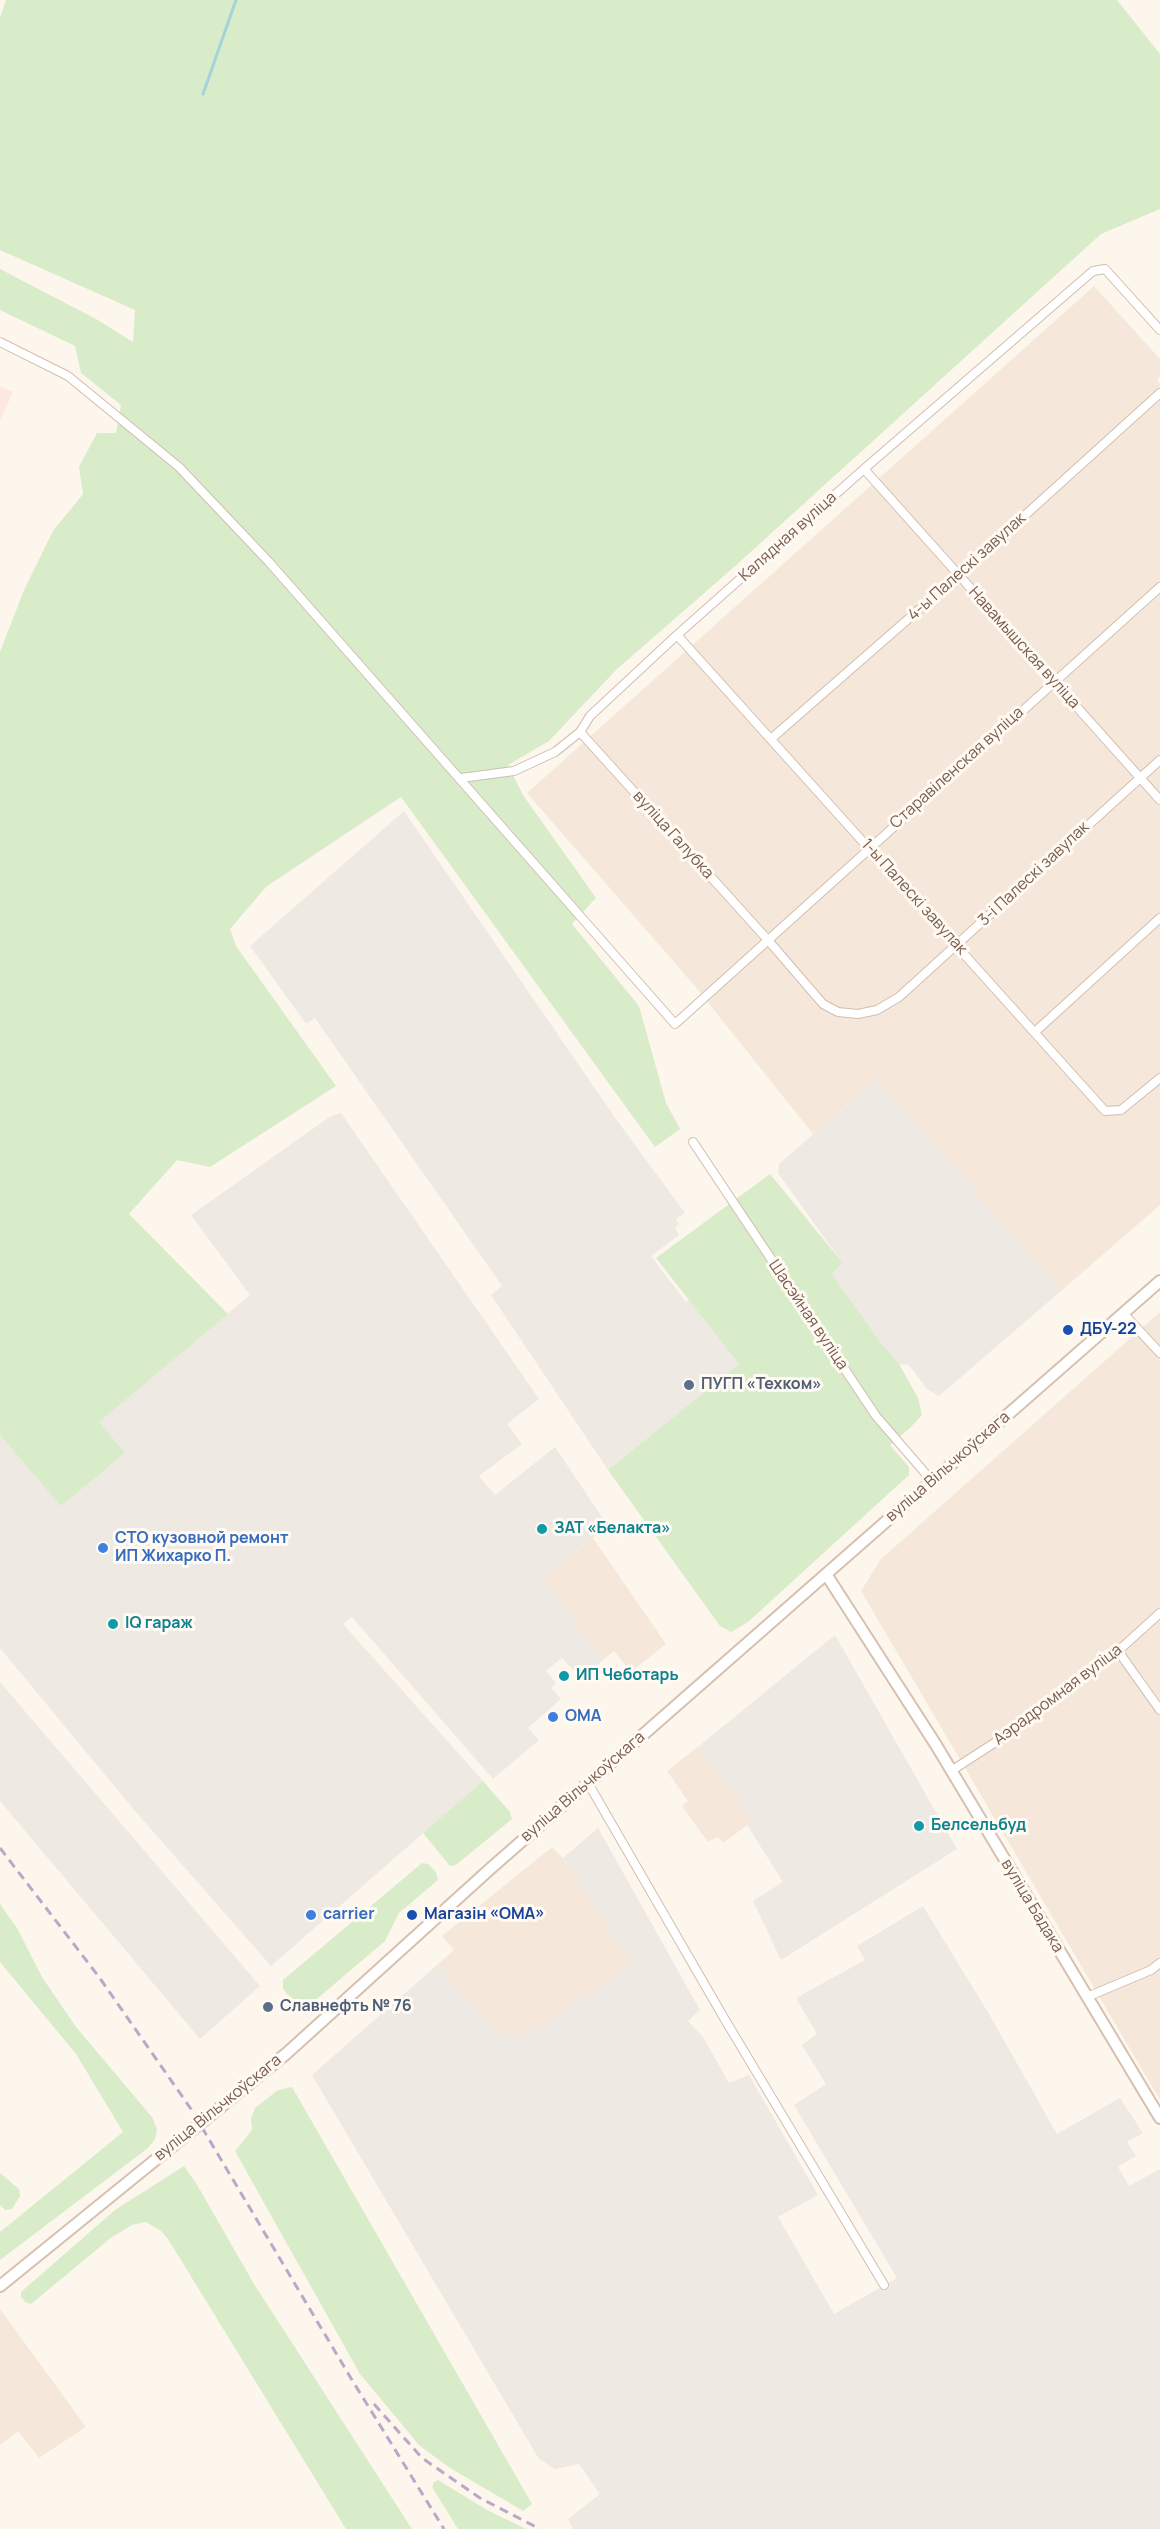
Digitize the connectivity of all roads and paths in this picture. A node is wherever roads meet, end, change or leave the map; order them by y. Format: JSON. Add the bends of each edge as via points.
{"nodes":[{"id":1,"x":1160,"y":330,"type":"edge"},
{"id":2,"x":0,"y":342,"type":"edge"},
{"id":3,"x":1160,"y":393,"type":"edge"},
{"id":4,"x":864,"y":469,"type":"junction"},
{"id":5,"x":959,"y":575,"type":"junction"},
{"id":6,"x":1160,"y":587,"type":"edge"},
{"id":7,"x":677,"y":635,"type":"junction"},
{"id":8,"x":1055,"y":681,"type":"junction"},
{"id":9,"x":580,"y":732,"type":"junction"},
{"id":10,"x":772,"y":738,"type":"junction"},
{"id":11,"x":1160,"y":760,"type":"edge"},
{"id":12,"x":1140,"y":777,"type":"junction"},
{"id":13,"x":461,"y":778,"type":"junction"},
{"id":14,"x":1160,"y":800,"type":"edge"},
{"id":15,"x":869,"y":848,"type":"junction"},
{"id":16,"x":1160,"y":918,"type":"edge"},
{"id":17,"x":767,"y":939,"type":"junction"},
{"id":18,"x":957,"y":945,"type":"junction"},
{"id":19,"x":1036,"y":1031,"type":"junction"},
{"id":20,"x":1160,"y":1078,"type":"edge"},
{"id":21,"x":693,"y":1142,"type":"dead end"},
{"id":22,"x":1160,"y":1281,"type":"edge"},
{"id":23,"x":1123,"y":1313,"type":"junction"},
{"id":24,"x":1160,"y":1353,"type":"edge"},
{"id":25,"x":932,"y":1481,"type":"junction"},
{"id":26,"x":826,"y":1574,"type":"junction"},
{"id":27,"x":1160,"y":1613,"type":"edge"},
{"id":28,"x":1118,"y":1651,"type":"junction"},
{"id":29,"x":1160,"y":1710,"type":"edge"},
{"id":30,"x":951,"y":1771,"type":"junction"},
{"id":31,"x":588,"y":1783,"type":"junction"},
{"id":32,"x":1160,"y":1963,"type":"edge"},
{"id":33,"x":1087,"y":1997,"type":"junction"},
{"id":34,"x":1160,"y":2118,"type":"edge"},
{"id":35,"x":884,"y":2285,"type":"dead end"},
{"id":36,"x":0,"y":2286,"type":"edge"}],
"edges":[{"from":1,"to":4,"type":"street","name":"Калядная вуліца","via":[[1105,269],[1093,271]]},
{"from":2,"to":13,"type":"street","via":[[68,376],[179,467]]},
{"from":3,"to":5,"type":"street","name":"4-ы Палескі завулак"},
{"from":4,"to":5,"type":"street","name":"Навамышская вуліца"},
{"from":4,"to":7,"type":"street","name":"Калядная вуліца"},
{"from":5,"to":8,"type":"street","name":"Навамышская вуліца"},
{"from":5,"to":10,"type":"street","name":"4-ы Палескі завулак"},
{"from":6,"to":8,"type":"street","name":"Старавіленская вуліца"},
{"from":7,"to":9,"type":"street","name":"Калядная вуліца","via":[[590,716]]},
{"from":7,"to":10,"type":"street","name":"1-ы Палескі завулак"},
{"from":8,"to":12,"type":"street","name":"Навамышская вуліца"},
{"from":8,"to":15,"type":"street","name":"Старавіленская вуліца"},
{"from":9,"to":13,"type":"street","name":"Калядная вуліца","via":[[555,752],[514,771]]},
{"from":9,"to":17,"type":"street","name":"вуліца Галубка"},
{"from":10,"to":15,"type":"street","name":"1-ы Палескі завулак"},
{"from":11,"to":12,"type":"street","name":"3-і Палескі завулак"},
{"from":12,"to":14,"type":"street","name":"Навамышская вуліца"},
{"from":12,"to":18,"type":"street","name":"3-і Палескі завулак"},
{"from":13,"to":17,"type":"street","name":"Старавіленская вуліца","via":[[675,1024]]},
{"from":15,"to":17,"type":"street","name":"Старавіленская вуліца"},
{"from":15,"to":18,"type":"street","name":"1-ы Палескі завулак"},
{"from":16,"to":19,"type":"street"},
{"from":17,"to":18,"type":"street","name":"3-і Палескі завулак","via":[[824,1004],[838,1012],[858,1014],[877,1010],[899,996]]},
{"from":18,"to":19,"type":"street","name":"1-ы Палескі завулак"},
{"from":19,"to":20,"type":"street","name":"1-ы Палескі завулак","via":[[1105,1111],[1121,1110]]},
{"from":21,"to":25,"type":"street","name":"Шасэйная вуліца","via":[[876,1416]]},
{"from":22,"to":23,"type":"main road","name":"вуліца Вільчкоўскага"},
{"from":23,"to":24,"type":"street"},
{"from":23,"to":25,"type":"main road","name":"вуліца Вільчкоўскага"},
{"from":25,"to":26,"type":"main road","name":"вуліца Вільчкоўскага"},
{"from":26,"to":30,"type":"main road","name":"вуліца Бадака"},
{"from":26,"to":31,"type":"main road","name":"вуліца Вільчкоўскага"},
{"from":27,"to":28,"type":"street","name":"Аэрадромная вуліца"},
{"from":28,"to":29,"type":"street"},
{"from":28,"to":30,"type":"street","name":"Аэрадромная вуліца","via":[[1005,1737]]},
{"from":30,"to":33,"type":"main road","name":"вуліца Бадака"},
{"from":31,"to":35,"type":"street"},
{"from":31,"to":36,"type":"main road","name":"вуліца Вільчкоўскага","via":[[287,2053]]},
{"from":32,"to":33,"type":"street"},
{"from":33,"to":34,"type":"main road","name":"вуліца Бадака"}]}
